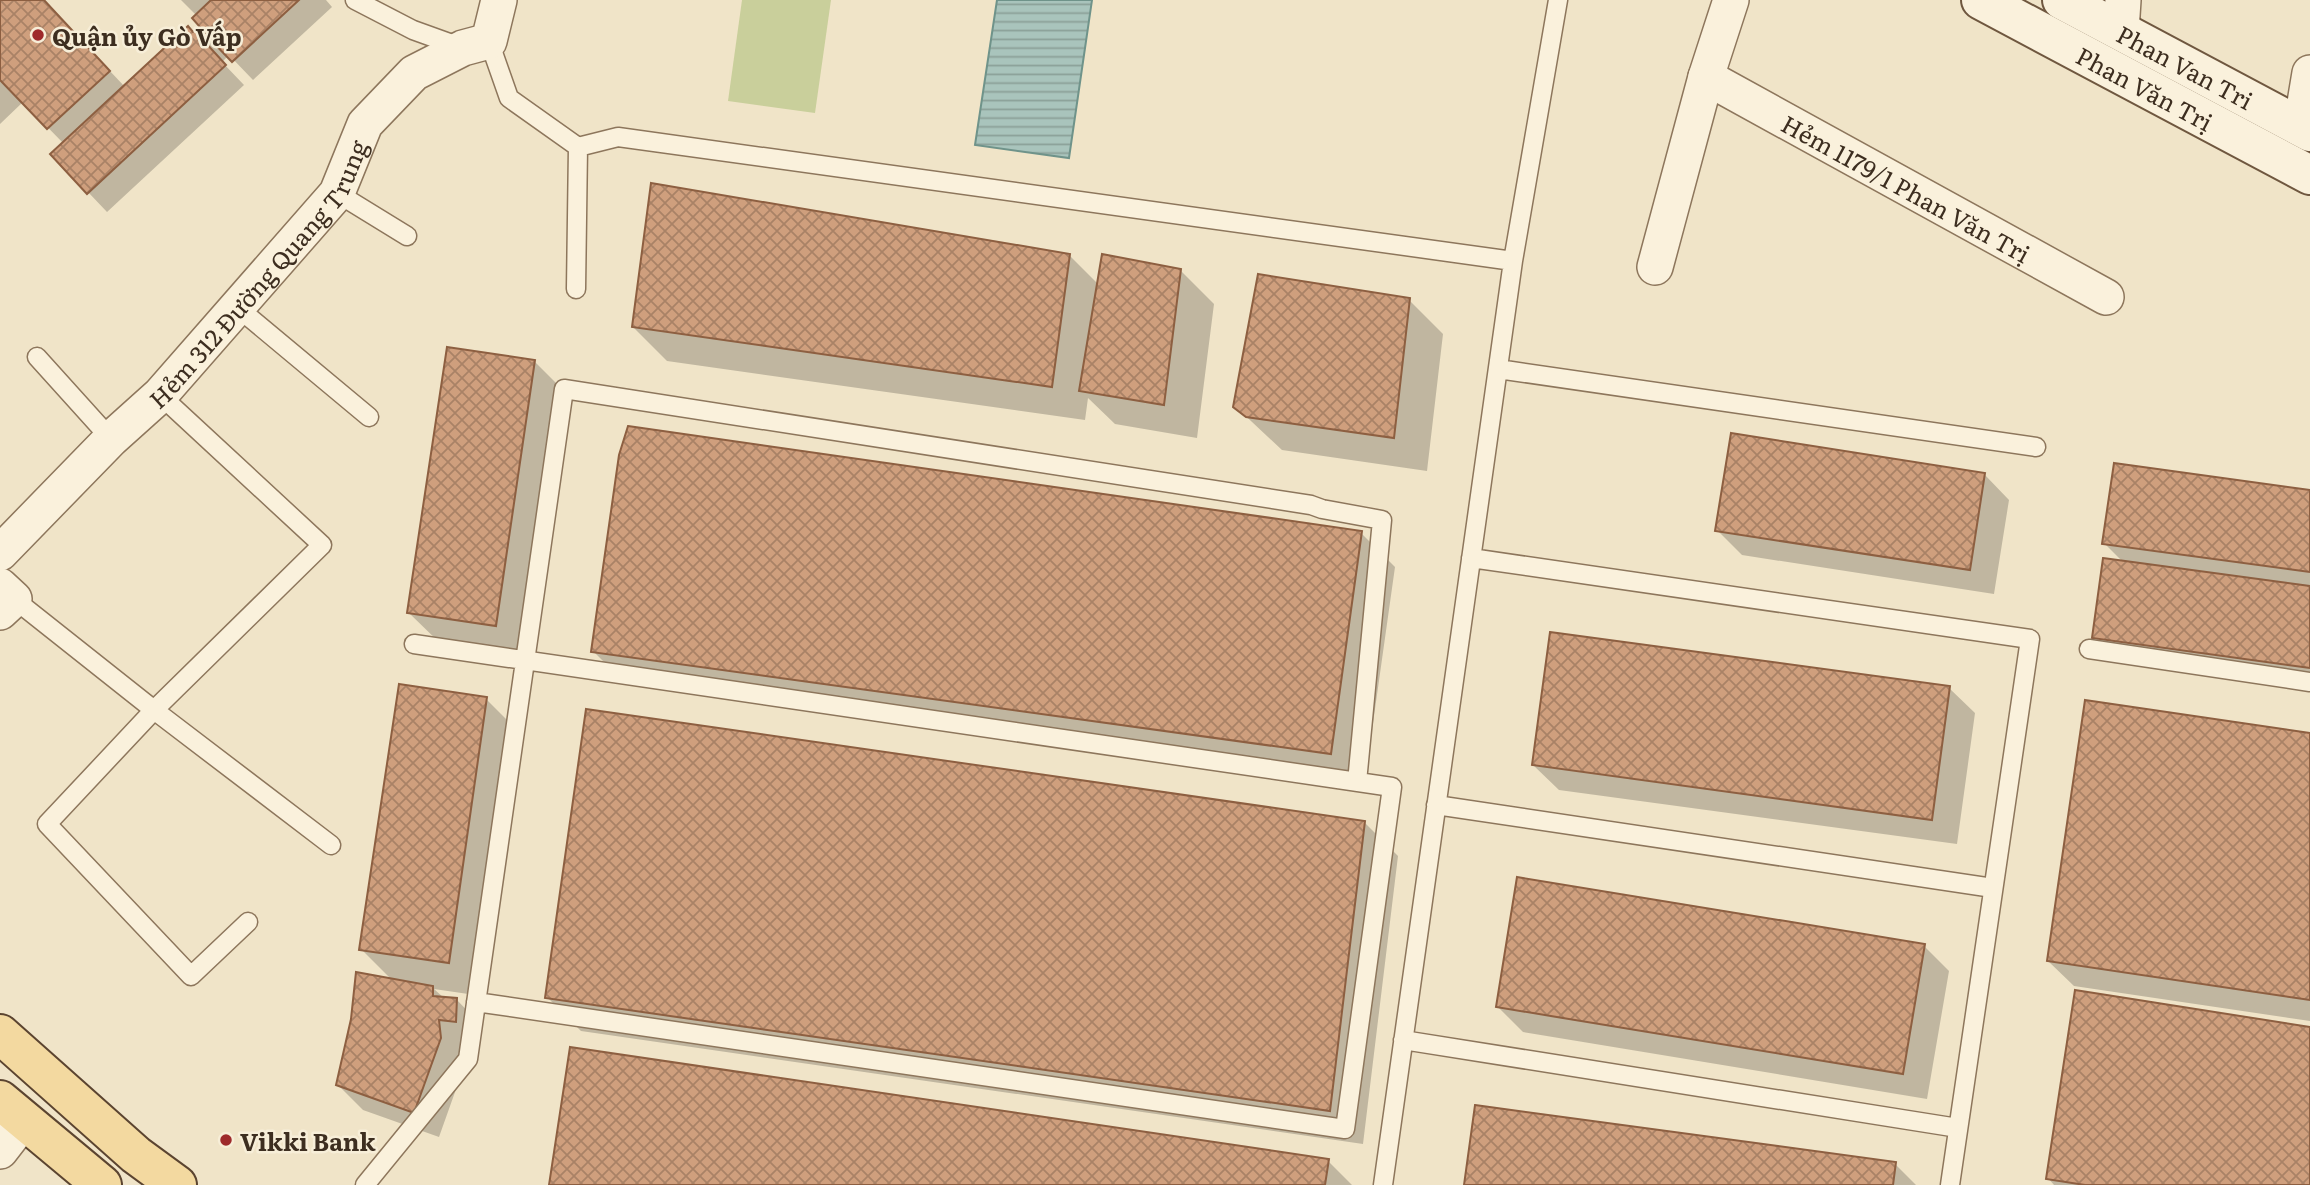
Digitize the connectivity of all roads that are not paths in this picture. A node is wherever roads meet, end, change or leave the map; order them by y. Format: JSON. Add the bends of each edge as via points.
{"nodes":[{"id":1,"x":355,"y":0,"type":"edge"},
{"id":2,"x":499,"y":0,"type":"edge"},
{"id":3,"x":1558,"y":0,"type":"edge"},
{"id":4,"x":1731,"y":0,"type":"edge"},
{"id":5,"x":1981,"y":0,"type":"edge"},
{"id":6,"x":2062,"y":0,"type":"edge"},
{"id":7,"x":2122,"y":16,"type":"edge"},
{"id":8,"x":476,"y":44,"type":"junction"},
{"id":9,"x":2310,"y":73,"type":"edge"},
{"id":10,"x":1706,"y":77,"type":"junction"},
{"id":11,"x":2306,"y":129,"type":"edge"},
{"id":12,"x":578,"y":147,"type":"junction"},
{"id":13,"x":2310,"y":175,"type":"edge"},
{"id":14,"x":337,"y":193,"type":"junction"},
{"id":15,"x":407,"y":236,"type":"dead end"},
{"id":16,"x":1513,"y":261,"type":"junction"},
{"id":17,"x":1654,"y":267,"type":"dead end"},
{"id":18,"x":576,"y":289,"type":"dead end"},
{"id":19,"x":2106,"y":297,"type":"dead end"},
{"id":20,"x":237,"y":307,"type":"junction"},
{"id":21,"x":37,"y":357,"type":"dead end"},
{"id":22,"x":1498,"y":369,"type":"junction"},
{"id":23,"x":160,"y":395,"type":"junction"},
{"id":24,"x":369,"y":417,"type":"dead end"},
{"id":25,"x":111,"y":439,"type":"junction"},
{"id":26,"x":2036,"y":447,"type":"dead end"},
{"id":27,"x":0,"y":553,"type":"edge"},
{"id":28,"x":1471,"y":558,"type":"junction"},
{"id":29,"x":5,"y":599,"type":"edge"},
{"id":30,"x":414,"y":644,"type":"dead end"},
{"id":31,"x":2089,"y":649,"type":"dead end"},
{"id":32,"x":525,"y":660,"type":"junction"},
{"id":33,"x":2310,"y":682,"type":"edge"},
{"id":34,"x":154,"y":710,"type":"junction"},
{"id":35,"x":1357,"y":782,"type":"junction"},
{"id":36,"x":1436,"y":805,"type":"junction"},
{"id":37,"x":331,"y":845,"type":"dead end"},
{"id":38,"x":1993,"y":888,"type":"junction"},
{"id":39,"x":248,"y":922,"type":"dead end"},
{"id":40,"x":476,"y":1002,"type":"junction"},
{"id":41,"x":0,"y":1034,"type":"edge"},
{"id":42,"x":1403,"y":1040,"type":"junction"},
{"id":43,"x":55,"y":1084,"type":"junction"},
{"id":44,"x":12,"y":1110,"type":"edge"},
{"id":45,"x":1958,"y":1128,"type":"junction"},
{"id":46,"x":0,"y":1151,"type":"edge"},
{"id":47,"x":103,"y":1185,"type":"edge"},
{"id":48,"x":177,"y":1185,"type":"edge"},
{"id":49,"x":365,"y":1185,"type":"edge"},
{"id":50,"x":1382,"y":1185,"type":"edge"},
{"id":51,"x":1950,"y":1185,"type":"edge"}],
"edges":[{"from":1,"to":8,"type":"lane","via":[[413,30]]},
{"from":2,"to":8,"type":"street"},
{"from":3,"to":16,"type":"lane"},
{"from":4,"to":10,"type":"street"},
{"from":5,"to":13,"type":"main road","name":"Phan Văn Trị"},
{"from":6,"to":7,"type":"main road","name":"Phan Van Tri"},
{"from":7,"to":11,"type":"main road","name":"Phan Van Tri"},
{"from":8,"to":12,"type":"lane","via":[[509,98]]},
{"from":8,"to":14,"type":"street","name":"Hẻm 312 Đường Quang Trung","via":[[414,73],[365,124]]},
{"from":9,"to":11,"type":"street"},
{"from":10,"to":17,"type":"street"},
{"from":10,"to":19,"type":"street","name":"Hẻm 1179/1 Phan Văn Trị"},
{"from":12,"to":16,"type":"lane","via":[[618,137]]},
{"from":12,"to":18,"type":"lane"},
{"from":14,"to":15,"type":"lane"},
{"from":14,"to":20,"type":"street","name":"Hẻm 312 Đường Quang Trung"},
{"from":16,"to":22,"type":"lane"},
{"from":20,"to":23,"type":"street","name":"Hẻm 312 Đường Quang Trung"},
{"from":20,"to":24,"type":"lane"},
{"from":21,"to":25,"type":"lane"},
{"from":22,"to":26,"type":"lane"},
{"from":22,"to":28,"type":"lane"},
{"from":23,"to":25,"type":"street","name":"Hẻm 312 Đường Quang Trung"},
{"from":23,"to":34,"type":"lane","via":[[322,545]]},
{"from":25,"to":27,"type":"street","name":"Hẻm 312 Đường Quang Trung"},
{"from":28,"to":36,"type":"lane"},
{"from":28,"to":38,"type":"lane","via":[[2030,639]]},
{"from":29,"to":34,"type":"lane"},
{"from":30,"to":32,"type":"lane"},
{"from":31,"to":33,"type":"lane"},
{"from":32,"to":35,"type":"lane"},
{"from":32,"to":35,"type":"lane","via":[[565,389],[1311,505],[1382,520]]},
{"from":32,"to":40,"type":"lane"},
{"from":34,"to":37,"type":"lane"},
{"from":34,"to":39,"type":"lane","via":[[47,824],[191,976]]},
{"from":35,"to":40,"type":"lane","via":[[1392,787],[1345,1129]]},
{"from":36,"to":38,"type":"lane"},
{"from":36,"to":42,"type":"lane"},
{"from":38,"to":45,"type":"lane"},
{"from":40,"to":49,"type":"lane","via":[[468,1059]]},
{"from":41,"to":43,"type":"main road"},
{"from":42,"to":45,"type":"lane"},
{"from":42,"to":50,"type":"lane"},
{"from":43,"to":44,"type":"main road"},
{"from":43,"to":48,"type":"main road"},
{"from":44,"to":46,"type":"street"},
{"from":44,"to":47,"type":"main road"},
{"from":45,"to":51,"type":"lane"}]}
